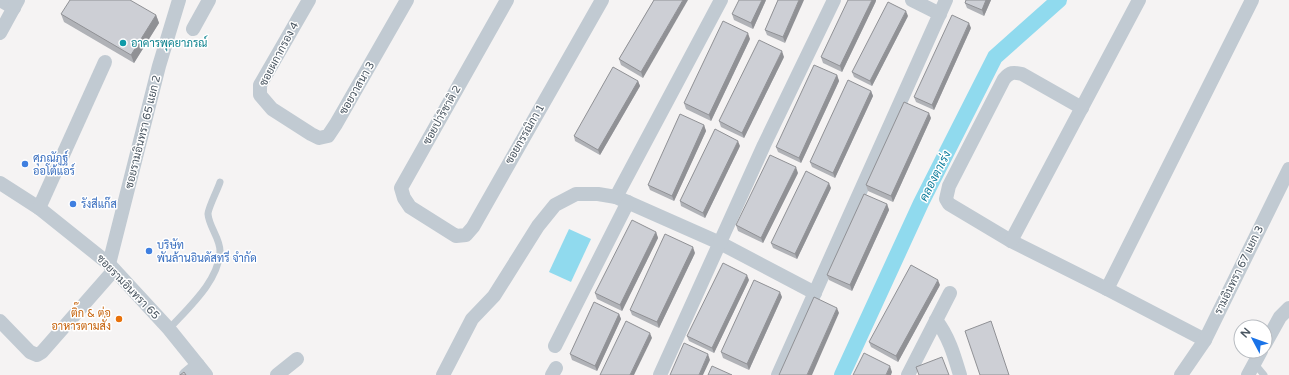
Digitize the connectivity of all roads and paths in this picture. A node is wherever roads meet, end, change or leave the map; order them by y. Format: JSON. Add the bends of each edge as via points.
{"nodes":[{"id":1,"x":0,"y":0,"type":"edge"},
{"id":2,"x":179,"y":0,"type":"edge"},
{"id":3,"x":209,"y":0,"type":"edge"},
{"id":4,"x":309,"y":0,"type":"edge"},
{"id":5,"x":407,"y":0,"type":"edge"},
{"id":6,"x":507,"y":0,"type":"edge"},
{"id":7,"x":602,"y":0,"type":"edge"},
{"id":8,"x":721,"y":0,"type":"edge"},
{"id":9,"x":834,"y":0,"type":"edge"},
{"id":10,"x":912,"y":0,"type":"edge"},
{"id":11,"x":946,"y":0,"type":"edge"},
{"id":12,"x":1139,"y":0,"type":"edge"},
{"id":13,"x":1252,"y":0,"type":"edge"},
{"id":14,"x":16,"y":4,"type":"edge"},
{"id":15,"x":940,"y":14,"type":"junction"},
{"id":16,"x":193,"y":29,"type":"dead end"},
{"id":17,"x":0,"y":34,"type":"edge"},
{"id":18,"x":105,"y":62,"type":"dead end"},
{"id":19,"x":1082,"y":108,"type":"junction"},
{"id":20,"x":289,"y":120,"type":"joint"},
{"id":21,"x":1289,"y":169,"type":"edge"},
{"id":22,"x":220,"y":182,"type":"dead end"},
{"id":23,"x":0,"y":183,"type":"edge"},
{"id":24,"x":622,"y":199,"type":"junction"},
{"id":25,"x":39,"y":208,"type":"junction"},
{"id":26,"x":432,"y":221,"type":"joint"},
{"id":27,"x":1011,"y":241,"type":"junction"},
{"id":28,"x":720,"y":243,"type":"junction"},
{"id":29,"x":112,"y":267,"type":"junction"},
{"id":30,"x":1107,"y":289,"type":"junction"},
{"id":31,"x":815,"y":293,"type":"junction"},
{"id":32,"x":950,"y":293,"type":"dead end"},
{"id":33,"x":1289,"y":308,"type":"edge"},
{"id":34,"x":936,"y":320,"type":"junction"},
{"id":35,"x":0,"y":321,"type":"edge"},
{"id":36,"x":169,"y":329,"type":"junction"},
{"id":37,"x":1273,"y":330,"type":"edge"},
{"id":38,"x":1204,"y":340,"type":"junction"},
{"id":39,"x":555,"y":346,"type":"dead end"},
{"id":40,"x":297,"y":359,"type":"dead end"},
{"id":41,"x":1254,"y":363,"type":"edge"},
{"id":42,"x":202,"y":370,"type":"edge"},
{"id":43,"x":1184,"y":371,"type":"edge"},
{"id":44,"x":186,"y":375,"type":"edge"},
{"id":45,"x":277,"y":375,"type":"edge"},
{"id":46,"x":443,"y":375,"type":"edge"},
{"id":47,"x":660,"y":375,"type":"edge"},
{"id":48,"x":778,"y":375,"type":"edge"},
{"id":49,"x":908,"y":375,"type":"edge"},
{"id":50,"x":960,"y":375,"type":"edge"},
{"id":51,"x":1264,"y":375,"type":"edge"}],
"edges":[{"from":1,"to":14,"type":"street"},
{"from":2,"to":29,"type":"street","name":"ซอยรามอินทรา 65 แยก 2","via":[[159,66]]},
{"from":3,"to":16,"type":"street"},
{"from":4,"to":20,"type":"street","name":"ซอยผกากรอง 4","via":[[260,85],[260,96],[272,109]]},
{"from":5,"to":20,"type":"street","name":"ซอยวาสนา 3","via":[[328,136],[319,138]]},
{"from":6,"to":26,"type":"street","name":"ซอยปาริชาติ 2","via":[[401,188],[410,207]]},
{"from":7,"to":26,"type":"street","name":"ซอยกรรณิกา 1","via":[[473,227],[466,235],[456,236]]},
{"from":8,"to":24,"type":"street"},
{"from":9,"to":28,"type":"street"},
{"from":10,"to":15,"type":"street"},
{"from":11,"to":15,"type":"street"},
{"from":12,"to":19,"type":"street"},
{"from":13,"to":30,"type":"street"},
{"from":14,"to":17,"type":"street"},
{"from":15,"to":31,"type":"street"},
{"from":18,"to":25,"type":"street"},
{"from":19,"to":27,"type":"street"},
{"from":19,"to":27,"type":"street","via":[[1022,74],[1009,73],[1004,79],[949,186],[946,199],[954,208]]},
{"from":21,"to":38,"type":"street","name":"รามอินทรา 67 แยก 3"},
{"from":22,"to":36,"type":"lane","via":[[208,212],[220,251],[216,272]]},
{"from":23,"to":25,"type":"street","name":"ซอยรามอินทรา 65"},
{"from":24,"to":28,"type":"street"},
{"from":24,"to":39,"type":"street"},
{"from":24,"to":46,"type":"street","via":[[598,194],[576,194],[555,205],[538,226],[494,296],[472,319]]},
{"from":25,"to":29,"type":"street","name":"ซอยรามอินทรา 65"},
{"from":27,"to":30,"type":"street"},
{"from":28,"to":31,"type":"street"},
{"from":28,"to":47,"type":"street"},
{"from":29,"to":35,"type":"street","via":[[37,355],[30,352]]},
{"from":29,"to":36,"type":"street","name":"ซอยรามอินทรา 65"},
{"from":30,"to":38,"type":"street"},
{"from":31,"to":48,"type":"street"},
{"from":32,"to":34,"type":"street"},
{"from":33,"to":37,"type":"street"},
{"from":34,"to":49,"type":"street"},
{"from":34,"to":50,"type":"street","via":[[950,343]]},
{"from":36,"to":42,"type":"street","name":"ซอยรามอินทรา 65"},
{"from":38,"to":43,"type":"street","name":"รามอินทรา 67 แยก 3"},
{"from":40,"to":45,"type":"street"},
{"from":41,"to":51,"type":"lane"},
{"from":42,"to":44,"type":"street"}]}
